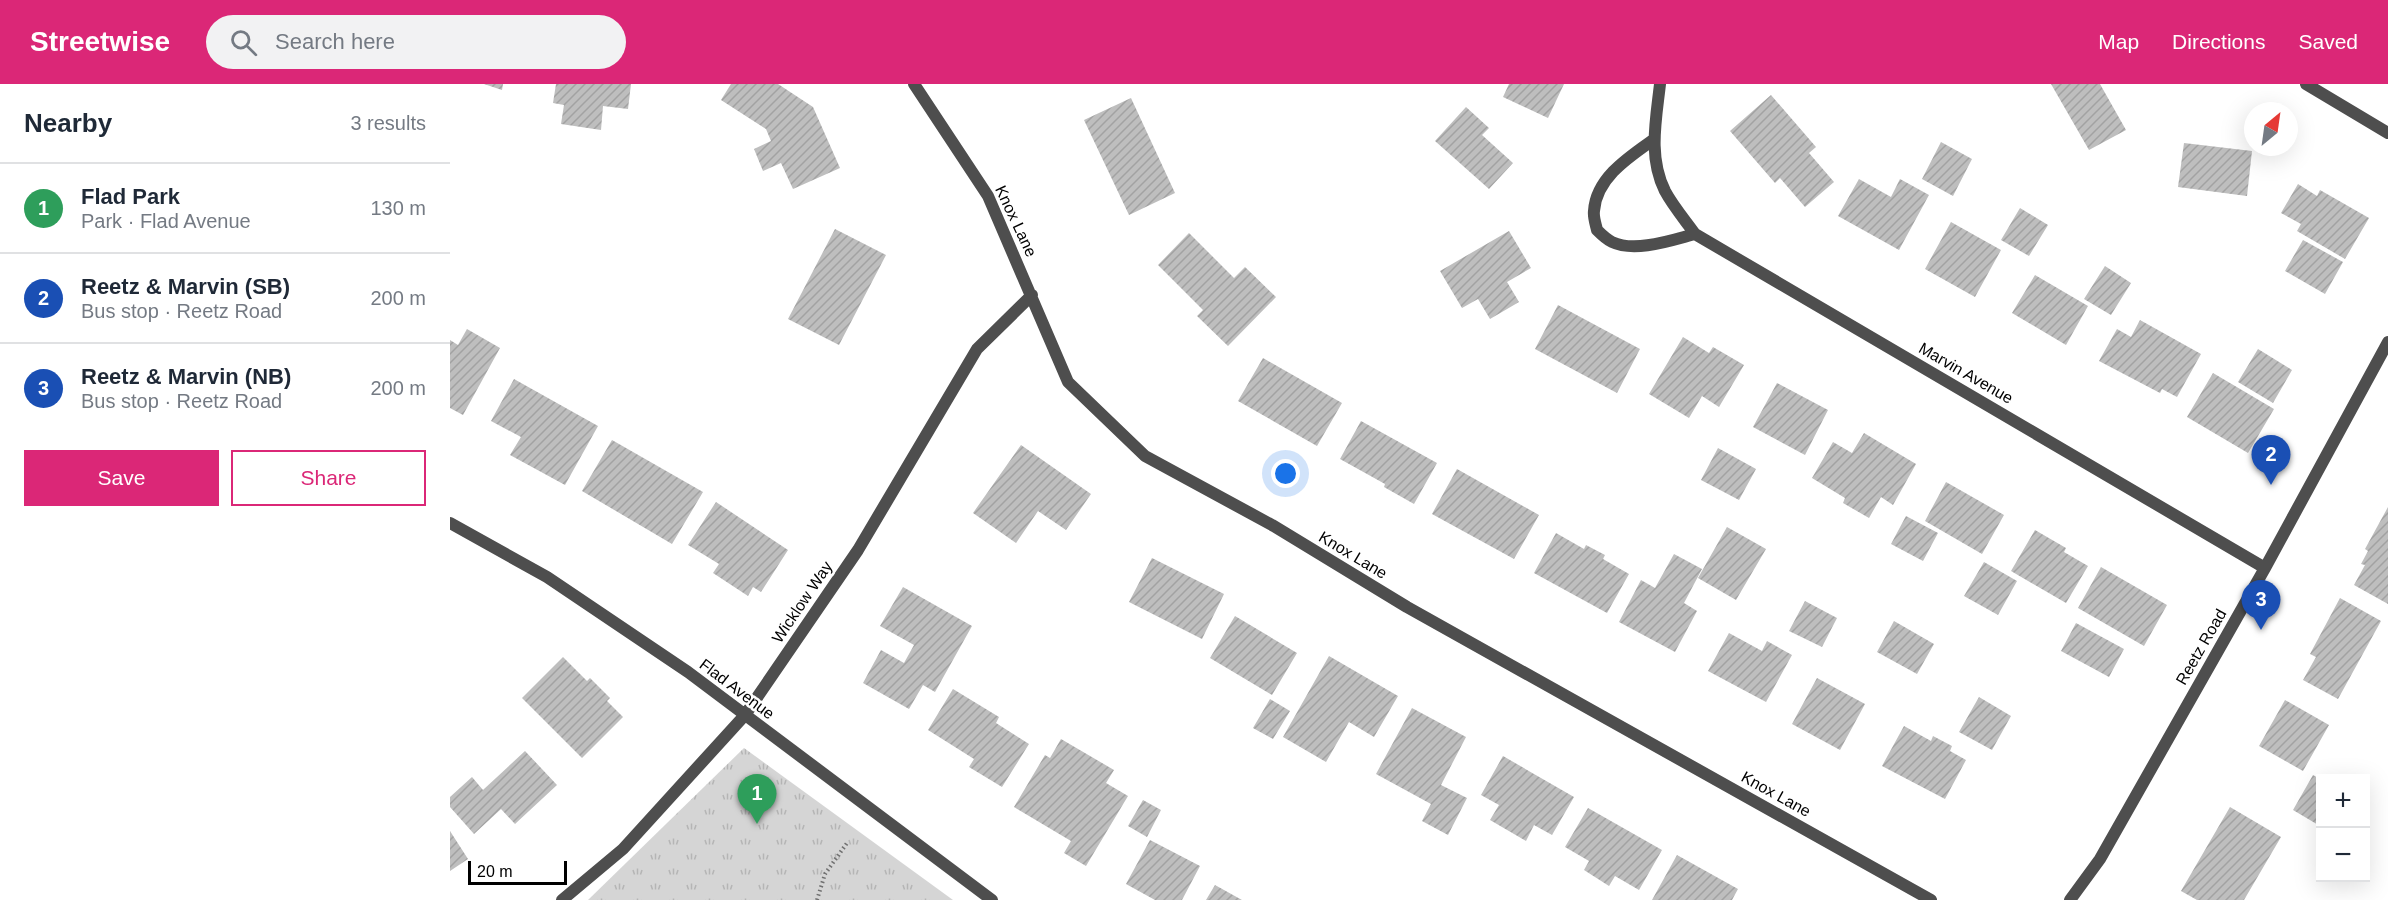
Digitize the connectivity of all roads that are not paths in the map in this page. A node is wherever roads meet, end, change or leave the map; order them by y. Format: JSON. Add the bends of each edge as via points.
{"nodes":[{"id":1,"x":914,"y":84,"type":"edge"},
{"id":2,"x":1660,"y":84,"type":"edge"},
{"id":3,"x":2306,"y":84,"type":"edge"},
{"id":4,"x":2388,"y":134,"type":"edge"},
{"id":5,"x":1653,"y":140,"type":"junction"},
{"id":6,"x":1695,"y":234,"type":"junction"},
{"id":7,"x":1032,"y":296,"type":"junction"},
{"id":8,"x":2388,"y":342,"type":"edge"},
{"id":9,"x":450,"y":523,"type":"edge"},
{"id":10,"x":2265,"y":568,"type":"junction"},
{"id":11,"x":745,"y":715,"type":"junction"},
{"id":12,"x":562,"y":900,"type":"edge"},
{"id":13,"x":992,"y":900,"type":"edge"},
{"id":14,"x":1930,"y":900,"type":"edge"},
{"id":15,"x":2070,"y":900,"type":"edge"}],
"edges":[{"from":1,"to":7,"type":"street","name":"Knox Lane","via":[[988,196]]},
{"from":2,"to":5,"type":"street","name":"Marvin Avenue"},
{"from":3,"to":4,"type":"street"},
{"from":5,"to":6,"type":"street","name":"Marvin Avenue","via":[[1665,191]]},
{"from":5,"to":6,"type":"street","via":[[1624,161],[1601,187],[1594,212],[1597,230],[1613,242],[1631,245],[1657,244]]},
{"from":6,"to":10,"type":"street","name":"Marvin Avenue"},
{"from":7,"to":11,"type":"street","name":"Wicklow Way","via":[[977,349],[858,550]]},
{"from":7,"to":14,"type":"street","name":"Knox Lane","via":[[1068,382],[1145,456]]},
{"from":8,"to":10,"type":"street","name":"Reetz Road"},
{"from":9,"to":11,"type":"street","name":"Flad Avenue","via":[[547,577]]},
{"from":10,"to":15,"type":"street","name":"Reetz Road","via":[[2100,859]]},
{"from":11,"to":12,"type":"street","name":"Wicklow Way","via":[[623,849]]},
{"from":11,"to":13,"type":"street","name":"Flad Avenue"}]}
